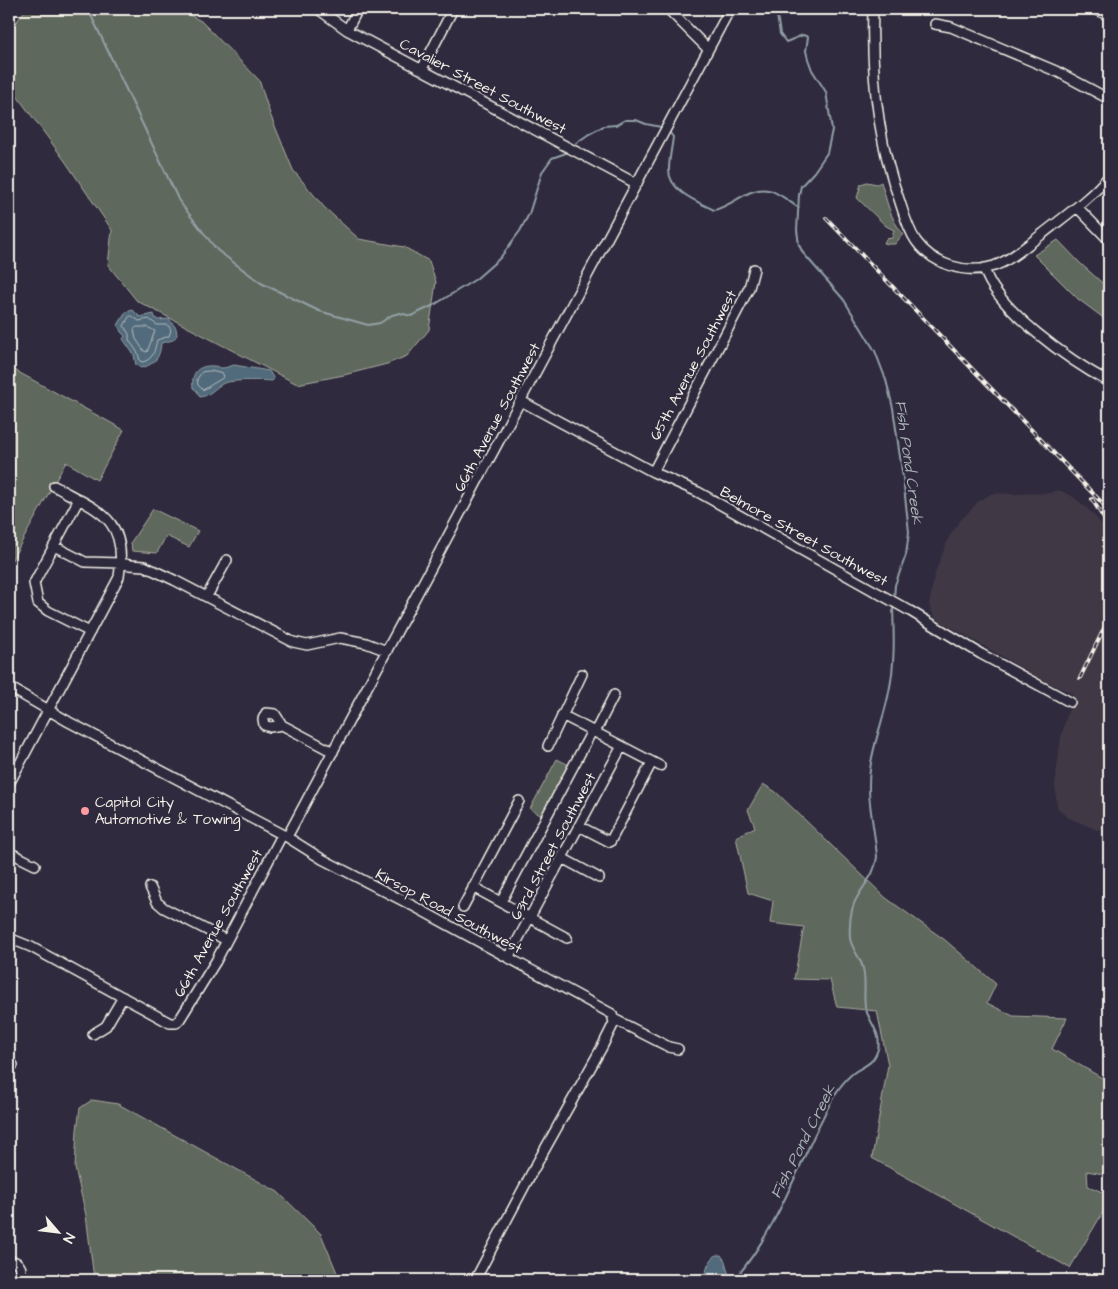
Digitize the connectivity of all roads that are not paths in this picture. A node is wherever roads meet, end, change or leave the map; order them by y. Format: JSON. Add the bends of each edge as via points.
{"nodes":[{"id":1,"x":318,"y":9,"type":"edge"},
{"id":2,"x":358,"y":9,"type":"edge"},
{"id":3,"x":453,"y":9,"type":"edge"},
{"id":4,"x":668,"y":9,"type":"edge"},
{"id":5,"x":730,"y":9,"type":"edge"},
{"id":6,"x":873,"y":9,"type":"edge"},
{"id":7,"x":1095,"y":9,"type":"edge"},
{"id":8,"x":1109,"y":16,"type":"edge"},
{"id":9,"x":935,"y":24,"type":"dead end"},
{"id":10,"x":347,"y":30,"type":"junction"},
{"id":11,"x":708,"y":49,"type":"junction"},
{"id":12,"x":422,"y":69,"type":"junction"},
{"id":13,"x":1109,"y":99,"type":"edge"},
{"id":14,"x":1109,"y":176,"type":"edge"},
{"id":15,"x":637,"y":184,"type":"junction"},
{"id":16,"x":1077,"y":207,"type":"junction"},
{"id":17,"x":1109,"y":240,"type":"edge"},
{"id":18,"x":984,"y":268,"type":"junction"},
{"id":19,"x":754,"y":269,"type":"dead end"},
{"id":20,"x":1109,"y":382,"type":"edge"},
{"id":21,"x":521,"y":401,"type":"junction"},
{"id":22,"x":653,"y":472,"type":"junction"},
{"id":23,"x":54,"y":486,"type":"dead end"},
{"id":24,"x":78,"y":499,"type":"junction"},
{"id":25,"x":54,"y":546,"type":"junction"},
{"id":26,"x":227,"y":560,"type":"dead end"},
{"id":27,"x":121,"y":563,"type":"junction"},
{"id":28,"x":207,"y":596,"type":"junction"},
{"id":29,"x":90,"y":632,"type":"junction"},
{"id":30,"x":387,"y":650,"type":"junction"},
{"id":31,"x":582,"y":674,"type":"dead end"},
{"id":32,"x":9,"y":688,"type":"edge"},
{"id":33,"x":614,"y":695,"type":"dead end"},
{"id":34,"x":1070,"y":702,"type":"dead end"},
{"id":35,"x":49,"y":710,"type":"junction"},
{"id":36,"x":562,"y":715,"type":"junction"},
{"id":37,"x":282,"y":725,"type":"dead end"},
{"id":38,"x":593,"y":731,"type":"junction"},
{"id":39,"x":548,"y":746,"type":"dead end"},
{"id":40,"x":622,"y":746,"type":"junction"},
{"id":41,"x":333,"y":752,"type":"junction"},
{"id":42,"x":9,"y":784,"type":"edge"},
{"id":43,"x":519,"y":801,"type":"dead end"},
{"id":44,"x":579,"y":826,"type":"junction"},
{"id":45,"x":285,"y":836,"type":"junction"},
{"id":46,"x":9,"y":852,"type":"edge"},
{"id":47,"x":562,"y":858,"type":"junction"},
{"id":48,"x":35,"y":865,"type":"dead end"},
{"id":49,"x":600,"y":878,"type":"dead end"},
{"id":50,"x":150,"y":887,"type":"dead end"},
{"id":51,"x":473,"y":887,"type":"junction"},
{"id":52,"x":500,"y":902,"type":"junction"},
{"id":53,"x":463,"y":907,"type":"dead end"},
{"id":54,"x":530,"y":918,"type":"junction"},
{"id":55,"x":9,"y":938,"type":"edge"},
{"id":56,"x":567,"y":938,"type":"dead end"},
{"id":57,"x":226,"y":940,"type":"junction"},
{"id":58,"x":508,"y":958,"type":"junction"},
{"id":59,"x":123,"y":997,"type":"junction"},
{"id":60,"x":614,"y":1019,"type":"junction"},
{"id":61,"x":93,"y":1034,"type":"dead end"},
{"id":62,"x":678,"y":1049,"type":"dead end"},
{"id":63,"x":9,"y":1154,"type":"edge"},
{"id":64,"x":9,"y":1163,"type":"edge"},
{"id":65,"x":9,"y":1262,"type":"edge"},
{"id":66,"x":9,"y":1277,"type":"edge"},
{"id":67,"x":475,"y":1280,"type":"edge"}],
"edges":[{"from":1,"to":10,"type":"street","name":"Cavalier Street Southwest"},
{"from":2,"to":10,"type":"street"},
{"from":3,"to":12,"type":"street"},
{"from":4,"to":11,"type":"street"},
{"from":5,"to":11,"type":"street","name":"66th Avenue Southwest"},
{"from":6,"to":18,"type":"street","via":[[873,71],[878,117],[891,175],[910,231],[918,243],[938,260],[966,269]]},
{"from":7,"to":8,"type":"street"},
{"from":9,"to":13,"type":"street","via":[[951,27],[1058,72]]},
{"from":10,"to":12,"type":"street","name":"Cavalier Street Southwest"},
{"from":11,"to":15,"type":"street","name":"66th Avenue Southwest"},
{"from":12,"to":15,"type":"street","name":"Cavalier Street Southwest"},
{"from":14,"to":16,"type":"street"},
{"from":15,"to":21,"type":"street","name":"66th Avenue Southwest"},
{"from":16,"to":17,"type":"street"},
{"from":16,"to":18,"type":"street","via":[[1007,260]]},
{"from":18,"to":20,"type":"street","via":[[993,287],[1035,330],[1063,353]]},
{"from":19,"to":22,"type":"street","name":"65th Avenue Southwest","via":[[743,300]]},
{"from":21,"to":22,"type":"street","name":"Belmore Street Southwest"},
{"from":21,"to":30,"type":"street","name":"66th Avenue Southwest"},
{"from":22,"to":34,"type":"street","name":"Belmore Street Southwest","via":[[698,492]]},
{"from":23,"to":24,"type":"street"},
{"from":24,"to":25,"type":"street"},
{"from":24,"to":27,"type":"street","via":[[106,516],[118,532]]},
{"from":25,"to":27,"type":"street","via":[[85,562]]},
{"from":25,"to":29,"type":"street","via":[[34,583],[38,603]]},
{"from":26,"to":28,"type":"street"},
{"from":27,"to":28,"type":"street","via":[[144,566]]},
{"from":27,"to":29,"type":"street","via":[[118,577]]},
{"from":28,"to":30,"type":"street","via":[[293,642],[307,645],[340,638]]},
{"from":29,"to":35,"type":"street"},
{"from":30,"to":41,"type":"street","name":"66th Avenue Southwest"},
{"from":31,"to":36,"type":"street"},
{"from":32,"to":35,"type":"street","name":"Kirsop Road Southwest"},
{"from":33,"to":38,"type":"street"},
{"from":35,"to":42,"type":"street"},
{"from":35,"to":45,"type":"street","name":"Kirsop Road Southwest"},
{"from":36,"to":38,"type":"street"},
{"from":36,"to":39,"type":"street"},
{"from":37,"to":41,"type":"street"},
{"from":38,"to":40,"type":"street"},
{"from":38,"to":52,"type":"street"},
{"from":40,"to":44,"type":"street","name":"63rd Street Southwest"},
{"from":40,"to":44,"type":"street","via":[[656,764],[610,842]]},
{"from":41,"to":45,"type":"street","name":"66th Avenue Southwest"},
{"from":43,"to":51,"type":"street"},
{"from":44,"to":47,"type":"street","name":"63rd Street Southwest"},
{"from":45,"to":57,"type":"street","name":"66th Avenue Southwest"},
{"from":45,"to":58,"type":"street","name":"Kirsop Road Southwest"},
{"from":46,"to":48,"type":"street"},
{"from":47,"to":49,"type":"street"},
{"from":47,"to":54,"type":"street","name":"63rd Street Southwest"},
{"from":50,"to":57,"type":"street","via":[[164,908]]},
{"from":51,"to":52,"type":"street"},
{"from":51,"to":53,"type":"street"},
{"from":52,"to":54,"type":"street"},
{"from":54,"to":56,"type":"street"},
{"from":54,"to":58,"type":"street","name":"63rd Street Southwest"},
{"from":55,"to":59,"type":"street"},
{"from":57,"to":59,"type":"street","name":"66th Avenue Southwest","via":[[176,1023],[170,1023]]},
{"from":58,"to":60,"type":"street","name":"Kirsop Road Southwest","via":[[609,1012]]},
{"from":59,"to":61,"type":"street","via":[[106,1026]]},
{"from":60,"to":62,"type":"street","name":"Kirsop Road Southwest"},
{"from":60,"to":67,"type":"street","via":[[602,1047]]},
{"from":63,"to":64,"type":"street"},
{"from":65,"to":66,"type":"street","via":[[18,1263],[21,1269],[16,1278]]}]}
